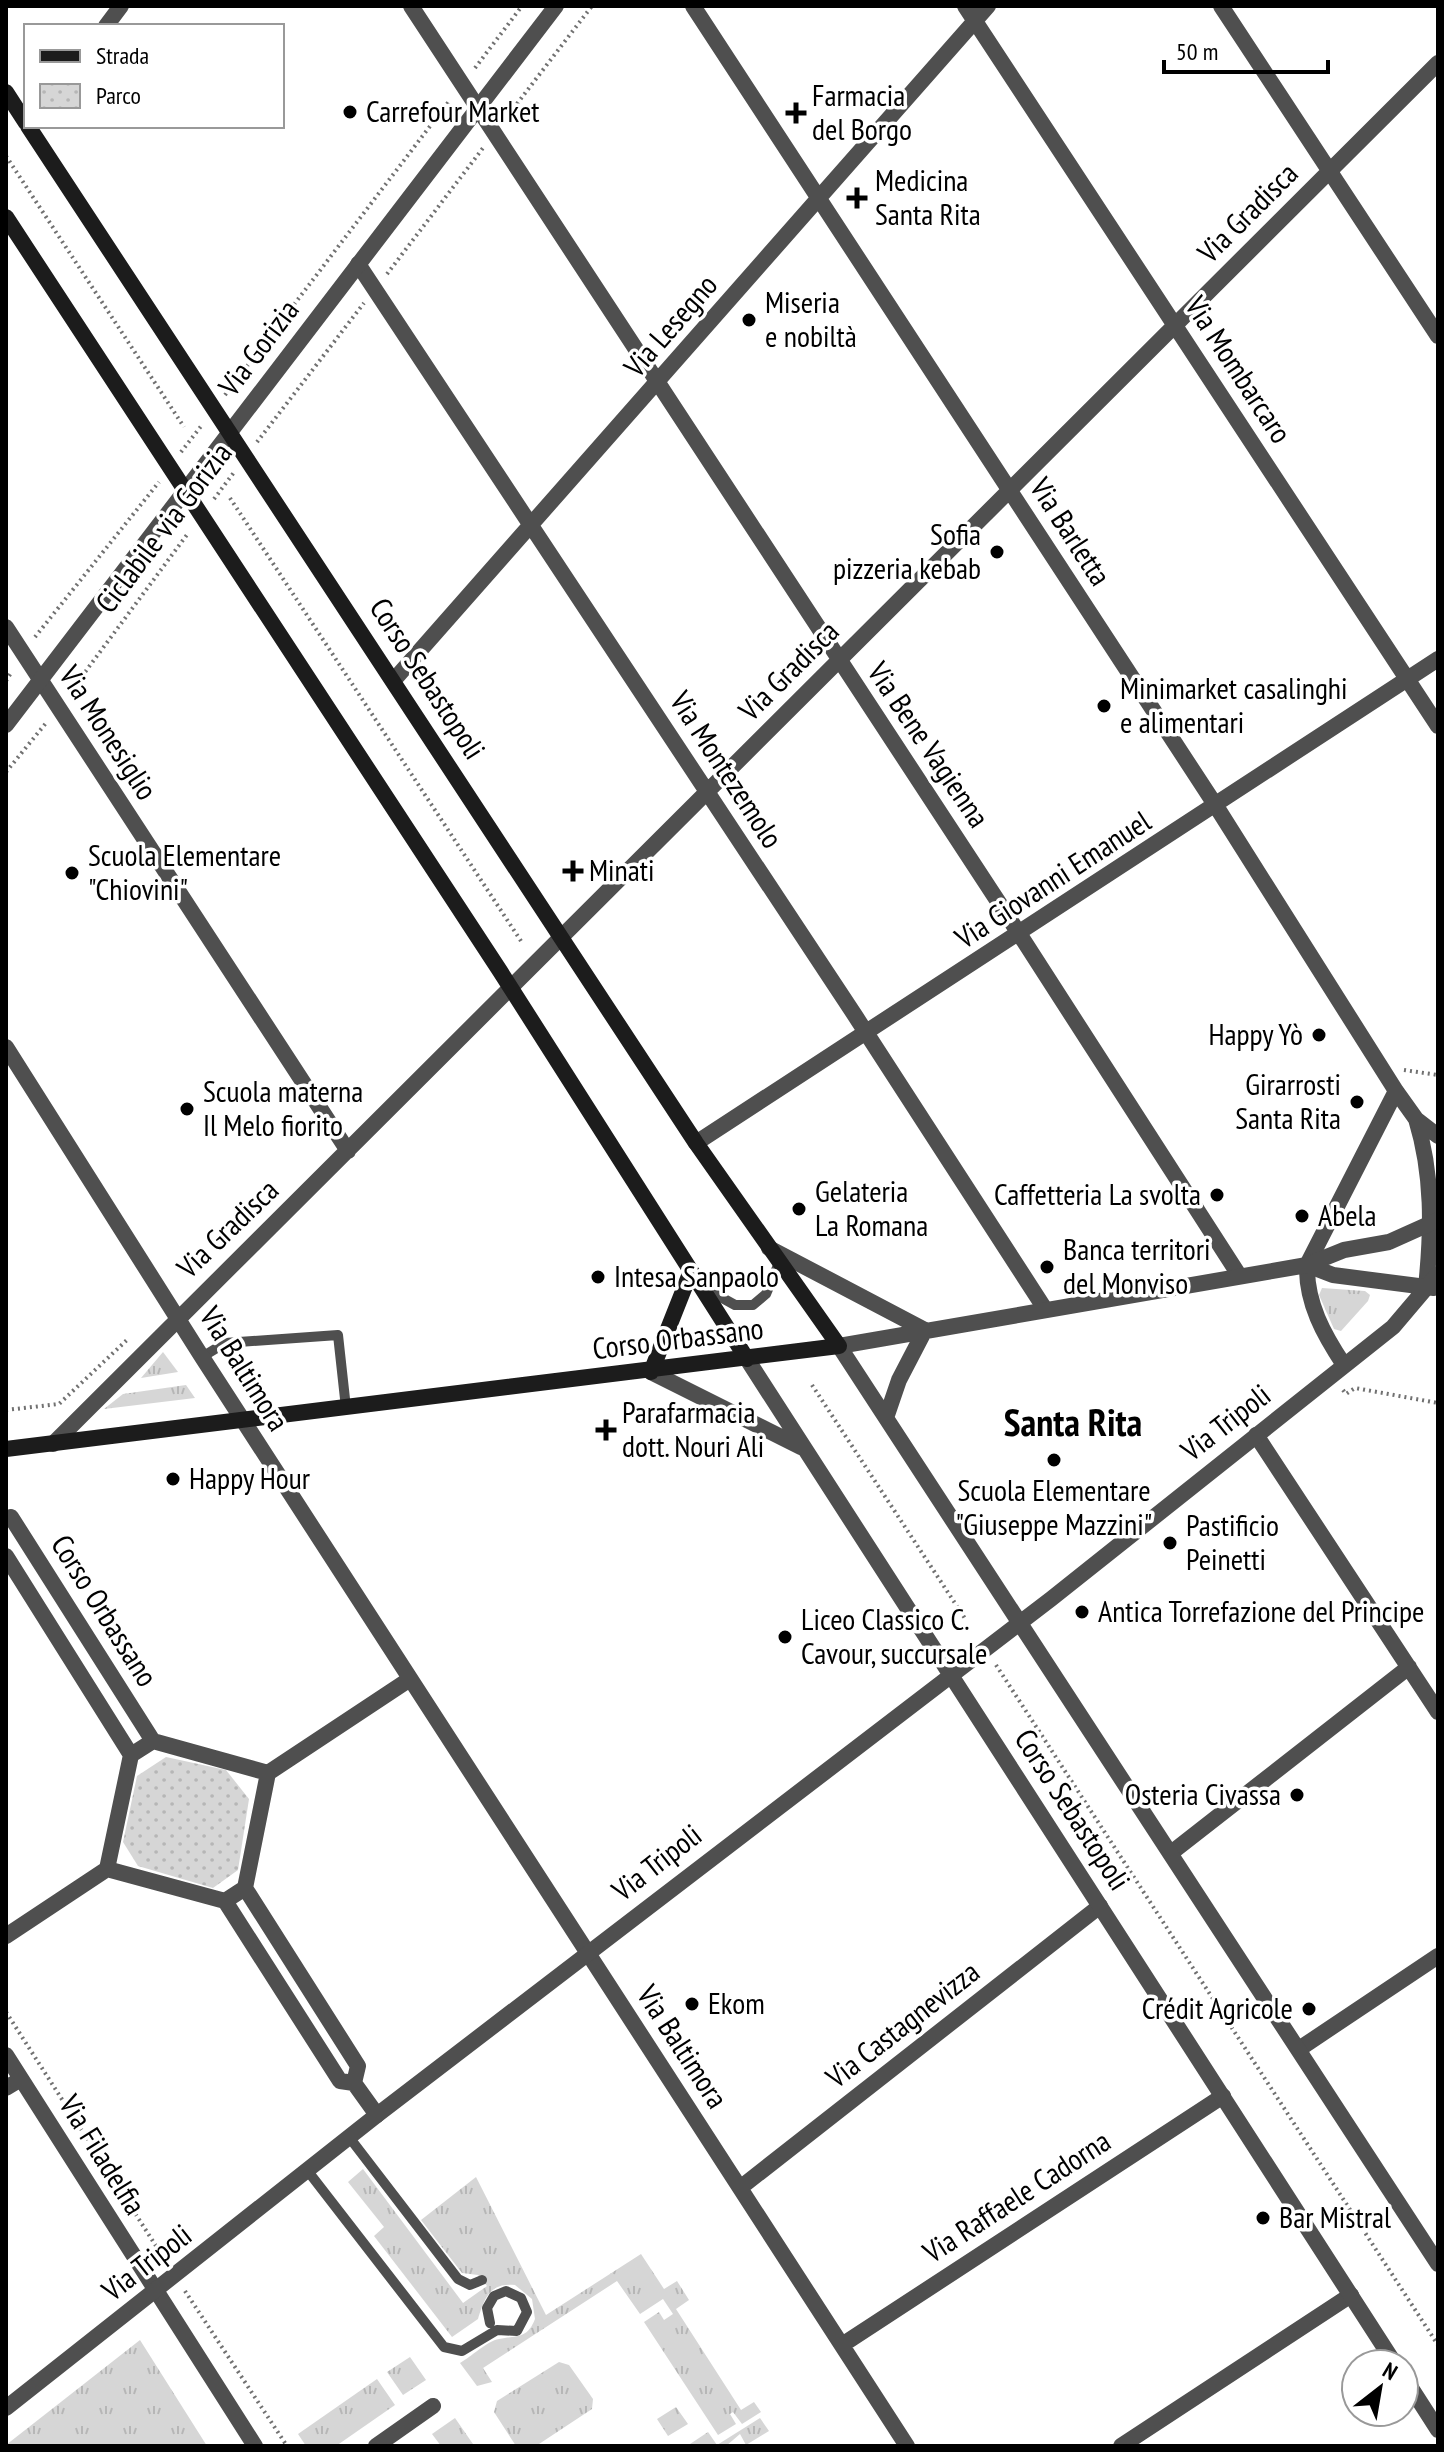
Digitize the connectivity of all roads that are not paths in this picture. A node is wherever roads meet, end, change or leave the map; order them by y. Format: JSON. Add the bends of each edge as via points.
{"nodes":[{"id":1,"x":121,"y":6,"type":"edge"},
{"id":2,"x":411,"y":6,"type":"edge"},
{"id":3,"x":556,"y":6,"type":"edge"},
{"id":4,"x":693,"y":6,"type":"edge"},
{"id":5,"x":965,"y":6,"type":"edge"},
{"id":6,"x":988,"y":6,"type":"edge"},
{"id":7,"x":1221,"y":6,"type":"edge"},
{"id":8,"x":975,"y":21,"type":"junction"},
{"id":9,"x":108,"y":24,"type":"edge"},
{"id":10,"x":1438,"y":63,"type":"edge"},
{"id":11,"x":6,"y":92,"type":"edge"},
{"id":12,"x":478,"y":107,"type":"junction"},
{"id":13,"x":24,"y":119,"type":"edge"},
{"id":14,"x":30,"y":128,"type":"edge"},
{"id":15,"x":1330,"y":171,"type":"junction"},
{"id":16,"x":819,"y":197,"type":"junction"},
{"id":17,"x":6,"y":217,"type":"edge"},
{"id":18,"x":358,"y":264,"type":"junction"},
{"id":19,"x":1175,"y":326,"type":"junction"},
{"id":20,"x":1438,"y":336,"type":"edge"},
{"id":21,"x":658,"y":384,"type":"junction"},
{"id":22,"x":231,"y":431,"type":"junction"},
{"id":23,"x":1009,"y":491,"type":"junction"},
{"id":24,"x":185,"y":492,"type":"junction"},
{"id":25,"x":533,"y":526,"type":"junction"},
{"id":26,"x":6,"y":627,"type":"edge"},
{"id":27,"x":1438,"y":659,"type":"edge"},
{"id":28,"x":838,"y":661,"type":"junction"},
{"id":29,"x":1407,"y":679,"type":"junction"},
{"id":30,"x":40,"y":680,"type":"junction"},
{"id":31,"x":394,"y":680,"type":"junction"},
{"id":32,"x":6,"y":725,"type":"edge"},
{"id":33,"x":1438,"y":726,"type":"edge"},
{"id":34,"x":708,"y":793,"type":"junction"},
{"id":35,"x":1216,"y":806,"type":"junction"},
{"id":36,"x":1020,"y":935,"type":"junction"},
{"id":37,"x":563,"y":938,"type":"junction"},
{"id":38,"x":512,"y":990,"type":"junction"},
{"id":39,"x":866,"y":1032,"type":"junction"},
{"id":40,"x":6,"y":1047,"type":"edge"},
{"id":41,"x":1393,"y":1087,"type":"junction"},
{"id":42,"x":1416,"y":1119,"type":"junction"},
{"id":43,"x":1438,"y":1136,"type":"edge"},
{"id":44,"x":696,"y":1143,"type":"junction"},
{"id":45,"x":348,"y":1151,"type":"junction"},
{"id":46,"x":1434,"y":1222,"type":"edge"},
{"id":47,"x":769,"y":1248,"type":"junction"},
{"id":48,"x":779,"y":1263,"type":"junction"},
{"id":49,"x":1307,"y":1265,"type":"junction"},
{"id":50,"x":691,"y":1271,"type":"junction"},
{"id":51,"x":1239,"y":1275,"type":"junction"},
{"id":52,"x":1434,"y":1283,"type":"edge"},
{"id":53,"x":701,"y":1286,"type":"junction"},
{"id":54,"x":1045,"y":1309,"type":"junction"},
{"id":55,"x":179,"y":1317,"type":"junction"},
{"id":56,"x":925,"y":1330,"type":"junction"},
{"id":57,"x":839,"y":1346,"type":"junction"},
{"id":58,"x":202,"y":1357,"type":"junction"},
{"id":59,"x":747,"y":1359,"type":"junction"},
{"id":60,"x":1338,"y":1370,"type":"junction"},
{"id":61,"x":651,"y":1372,"type":"junction"},
{"id":62,"x":346,"y":1408,"type":"junction"},
{"id":63,"x":886,"y":1418,"type":"junction"},
{"id":64,"x":243,"y":1421,"type":"junction"},
{"id":65,"x":1256,"y":1435,"type":"junction"},
{"id":66,"x":53,"y":1444,"type":"junction"},
{"id":67,"x":6,"y":1449,"type":"edge"},
{"id":68,"x":806,"y":1450,"type":"junction"},
{"id":69,"x":6,"y":1520,"type":"edge"},
{"id":70,"x":6,"y":1556,"type":"edge"},
{"id":71,"x":1019,"y":1623,"type":"junction"},
{"id":72,"x":1409,"y":1667,"type":"junction"},
{"id":73,"x":951,"y":1674,"type":"junction"},
{"id":74,"x":410,"y":1679,"type":"junction"},
{"id":75,"x":1438,"y":1712,"type":"edge"},
{"id":76,"x":153,"y":1741,"type":"junction"},
{"id":77,"x":131,"y":1755,"type":"junction"},
{"id":78,"x":268,"y":1773,"type":"junction"},
{"id":79,"x":1171,"y":1853,"type":"junction"},
{"id":80,"x":107,"y":1869,"type":"junction"},
{"id":81,"x":245,"y":1888,"type":"junction"},
{"id":82,"x":225,"y":1901,"type":"junction"},
{"id":83,"x":1100,"y":1906,"type":"junction"},
{"id":84,"x":6,"y":1936,"type":"edge"},
{"id":85,"x":588,"y":1953,"type":"junction"},
{"id":86,"x":1438,"y":1956,"type":"edge"},
{"id":87,"x":1299,"y":2049,"type":"junction"},
{"id":88,"x":6,"y":2055,"type":"edge"},
{"id":89,"x":21,"y":2079,"type":"junction"},
{"id":90,"x":354,"y":2083,"type":"junction"},
{"id":91,"x":6,"y":2088,"type":"edge"},
{"id":92,"x":1223,"y":2096,"type":"junction"},
{"id":93,"x":377,"y":2115,"type":"junction"},
{"id":94,"x":349,"y":2137,"type":"junction"},
{"id":95,"x":307,"y":2170,"type":"junction"},
{"id":96,"x":740,"y":2188,"type":"junction"},
{"id":97,"x":1433,"y":2243,"type":"edge"},
{"id":98,"x":1438,"y":2264,"type":"edge"},
{"id":99,"x":482,"y":2280,"type":"dead end"},
{"id":100,"x":155,"y":2293,"type":"junction"},
{"id":101,"x":1351,"y":2295,"type":"junction"},
{"id":102,"x":490,"y":2323,"type":"dead end"},
{"id":103,"x":842,"y":2345,"type":"junction"},
{"id":104,"x":1385,"y":2348,"type":"edge"},
{"id":105,"x":1420,"y":2402,"type":"edge"},
{"id":106,"x":433,"y":2406,"type":"dead end"},
{"id":107,"x":6,"y":2408,"type":"edge"},
{"id":108,"x":1438,"y":2430,"type":"edge"},
{"id":109,"x":255,"y":2446,"type":"edge"},
{"id":110,"x":376,"y":2446,"type":"edge"},
{"id":111,"x":907,"y":2446,"type":"edge"},
{"id":112,"x":1121,"y":2446,"type":"edge"}],
"edges":[{"from":1,"to":9,"type":"street"},
{"from":2,"to":12,"type":"street","name":"Via Bene Vagienna"},
{"from":3,"to":12,"type":"street","name":"Via Gorizia"},
{"from":4,"to":16,"type":"street","name":"Via Barletta"},
{"from":5,"to":8,"type":"street","name":"Via Mombarcaro"},
{"from":6,"to":8,"type":"street","name":"Via Lesegno"},
{"from":7,"to":15,"type":"street"},
{"from":8,"to":16,"type":"street","name":"Via Lesegno"},
{"from":8,"to":19,"type":"street","name":"Via Mombarcaro"},
{"from":10,"to":15,"type":"street","name":"Via Gradisca"},
{"from":11,"to":13,"type":"main road","name":"Corso Sebastopoli"},
{"from":12,"to":18,"type":"street","name":"Via Gorizia"},
{"from":12,"to":21,"type":"street","name":"Via Bene Vagienna"},
{"from":14,"to":22,"type":"main road","name":"Corso Sebastopoli"},
{"from":15,"to":19,"type":"street","name":"Via Gradisca"},
{"from":15,"to":20,"type":"street"},
{"from":16,"to":21,"type":"street","name":"Via Lesegno"},
{"from":16,"to":23,"type":"street","name":"Via Barletta"},
{"from":17,"to":24,"type":"main road","name":"Corso Sebastopoli"},
{"from":18,"to":22,"type":"street","name":"Via Gorizia"},
{"from":18,"to":25,"type":"street","name":"Via Montezemolo"},
{"from":19,"to":23,"type":"street","name":"Via Gradisca"},
{"from":19,"to":29,"type":"street","name":"Via Mombarcaro"},
{"from":21,"to":25,"type":"street","name":"Via Lesegno"},
{"from":21,"to":28,"type":"street","name":"Via Bene Vagienna"},
{"from":22,"to":24,"type":"street","name":"Via Gorizia"},
{"from":22,"to":31,"type":"main road","name":"Corso Sebastopoli"},
{"from":23,"to":28,"type":"street","name":"Via Gradisca"},
{"from":23,"to":35,"type":"street","name":"Via Barletta"},
{"from":24,"to":30,"type":"street","name":"Via Gorizia"},
{"from":24,"to":38,"type":"main road","name":"Corso Sebastopoli"},
{"from":25,"to":31,"type":"street","name":"Via Lesegno"},
{"from":25,"to":34,"type":"street","name":"Via Montezemolo"},
{"from":26,"to":30,"type":"street","name":"Via Monesiglio"},
{"from":27,"to":29,"type":"street","name":"Via Giovanni Emanuel"},
{"from":28,"to":34,"type":"street","name":"Via Gradisca"},
{"from":28,"to":36,"type":"street","name":"Via Bene Vagienna"},
{"from":29,"to":33,"type":"street","name":"Via Mombarcaro"},
{"from":29,"to":35,"type":"street","name":"Via Giovanni Emanuel"},
{"from":30,"to":32,"type":"street","name":"Via Gorizia"},
{"from":30,"to":45,"type":"street","name":"Via Monesiglio"},
{"from":31,"to":37,"type":"main road","name":"Corso Sebastopoli"},
{"from":34,"to":37,"type":"street","name":"Via Gradisca"},
{"from":34,"to":39,"type":"street","name":"Via Montezemolo"},
{"from":35,"to":36,"type":"street","name":"Via Giovanni Emanuel"},
{"from":35,"to":41,"type":"street","name":"Via Barletta"},
{"from":36,"to":39,"type":"street","name":"Via Giovanni Emanuel"},
{"from":36,"to":51,"type":"street","name":"Via Bene Vagienna"},
{"from":37,"to":38,"type":"street","name":"Via Gradisca"},
{"from":37,"to":44,"type":"main road","name":"Corso Sebastopoli"},
{"from":38,"to":45,"type":"street","name":"Via Gradisca"},
{"from":38,"to":50,"type":"main road","name":"Corso Sebastopoli"},
{"from":39,"to":44,"type":"street","name":"Via Giovanni Emanuel"},
{"from":39,"to":54,"type":"street","name":"Via Montezemolo"},
{"from":40,"to":55,"type":"street","name":"Via Baltimora"},
{"from":41,"to":42,"type":"street","name":"Via Barletta"},
{"from":41,"to":49,"type":"street"},
{"from":42,"to":43,"type":"street"},
{"from":42,"to":46,"type":"street","via":[[1428,1162]]},
{"from":44,"to":47,"type":"main road","name":"Corso Sebastopoli"},
{"from":45,"to":55,"type":"street","name":"Via Gradisca"},
{"from":46,"to":49,"type":"street","via":[[1389,1242],[1344,1250]]},
{"from":46,"to":52,"type":"street"},
{"from":47,"to":48,"type":"main road","name":"Corso Sebastopoli"},
{"from":47,"to":56,"type":"street"},
{"from":48,"to":53,"type":"lane","name":"Corso Sebastopoli","via":[[766,1294],[753,1305],[735,1305]]},
{"from":48,"to":57,"type":"main road","name":"Corso Sebastopoli"},
{"from":49,"to":51,"type":"street","name":"Corso Orbassano"},
{"from":49,"to":52,"type":"street","via":[[1333,1275]]},
{"from":49,"to":60,"type":"street","via":[[1306,1286]]},
{"from":50,"to":53,"type":"main road","name":"Corso Sebastopoli"},
{"from":50,"to":61,"type":"main road"},
{"from":51,"to":54,"type":"street","name":"Corso Orbassano"},
{"from":52,"to":60,"type":"street","name":"Via Tripoli","via":[[1393,1327]]},
{"from":53,"to":59,"type":"main road","name":"Corso Sebastopoli"},
{"from":54,"to":56,"type":"street","name":"Corso Orbassano"},
{"from":55,"to":58,"type":"street","name":"Via Baltimora"},
{"from":55,"to":66,"type":"street"},
{"from":56,"to":57,"type":"street","name":"Corso Orbassano"},
{"from":56,"to":63,"type":"street"},
{"from":57,"to":59,"type":"main road","name":"Corso Orbassano"},
{"from":57,"to":63,"type":"street","name":"Corso Sebastopoli"},
{"from":58,"to":62,"type":"lane","via":[[225,1343],[338,1335]]},
{"from":58,"to":64,"type":"street","name":"Via Baltimora"},
{"from":59,"to":61,"type":"main road","name":"Corso Orbassano"},
{"from":59,"to":68,"type":"street","name":"Corso Sebastopoli"},
{"from":60,"to":65,"type":"street","name":"Via Tripoli"},
{"from":61,"to":62,"type":"main road","name":"Corso Orbassano"},
{"from":61,"to":68,"type":"street"},
{"from":62,"to":64,"type":"main road","name":"Corso Orbassano"},
{"from":63,"to":71,"type":"street","name":"Corso Sebastopoli"},
{"from":64,"to":66,"type":"main road","name":"Corso Orbassano"},
{"from":64,"to":74,"type":"street","name":"Via Baltimora"},
{"from":65,"to":71,"type":"street","name":"Via Tripoli"},
{"from":65,"to":72,"type":"street"},
{"from":66,"to":67,"type":"main road","name":"Corso Orbassano"},
{"from":68,"to":73,"type":"street","name":"Corso Sebastopoli"},
{"from":69,"to":76,"type":"street","name":"Corso Orbassano","via":[[11,1517]]},
{"from":70,"to":77,"type":"street","name":"Corso Orbassano"},
{"from":71,"to":73,"type":"street","name":"Via Tripoli"},
{"from":71,"to":79,"type":"street","name":"Corso Sebastopoli"},
{"from":72,"to":75,"type":"street"},
{"from":72,"to":79,"type":"street"},
{"from":73,"to":83,"type":"street","name":"Corso Sebastopoli"},
{"from":73,"to":85,"type":"street","name":"Via Tripoli"},
{"from":74,"to":78,"type":"street"},
{"from":74,"to":85,"type":"street","name":"Via Baltimora"},
{"from":76,"to":77,"type":"street"},
{"from":76,"to":78,"type":"street"},
{"from":77,"to":80,"type":"street"},
{"from":78,"to":81,"type":"street"},
{"from":79,"to":87,"type":"street","name":"Corso Sebastopoli"},
{"from":80,"to":82,"type":"street"},
{"from":80,"to":84,"type":"street"},
{"from":81,"to":82,"type":"street"},
{"from":81,"to":90,"type":"street","via":[[358,2066]]},
{"from":82,"to":90,"type":"street","via":[[340,2081]]},
{"from":83,"to":92,"type":"street","name":"Corso Sebastopoli"},
{"from":83,"to":96,"type":"street","name":"Via Castagnevizza"},
{"from":85,"to":93,"type":"street","name":"Via Tripoli"},
{"from":85,"to":96,"type":"street","name":"Via Baltimora"},
{"from":86,"to":87,"type":"street"},
{"from":87,"to":97,"type":"street","name":"Corso Sebastopoli"},
{"from":88,"to":89,"type":"street","name":"Via Filadelfia"},
{"from":89,"to":91,"type":"street"},
{"from":89,"to":100,"type":"street","name":"Via Filadelfia"},
{"from":90,"to":93,"type":"street"},
{"from":92,"to":101,"type":"street","name":"Corso Sebastopoli"},
{"from":92,"to":103,"type":"street","name":"Via Raffaele Cadorna"},
{"from":93,"to":94,"type":"street","name":"Via Tripoli"},
{"from":94,"to":95,"type":"street","name":"Via Tripoli"},
{"from":94,"to":99,"type":"lane","via":[[458,2279],[470,2285]]},
{"from":95,"to":100,"type":"street","name":"Via Tripoli"},
{"from":95,"to":102,"type":"lane","via":[[444,2347],[462,2351],[497,2330],[517,2331],[527,2312],[521,2298],[506,2291],[494,2296],[487,2308]]},
{"from":96,"to":103,"type":"street","name":"Via Baltimora"},
{"from":97,"to":98,"type":"street","name":"Corso Sebastopoli"},
{"from":100,"to":107,"type":"street","name":"Via Tripoli"},
{"from":100,"to":109,"type":"street","name":"Via Filadelfia"},
{"from":101,"to":104,"type":"street","name":"Corso Sebastopoli"},
{"from":101,"to":112,"type":"street"},
{"from":103,"to":111,"type":"street","name":"Via Baltimora"},
{"from":105,"to":108,"type":"street"},
{"from":106,"to":110,"type":"street"}]}
